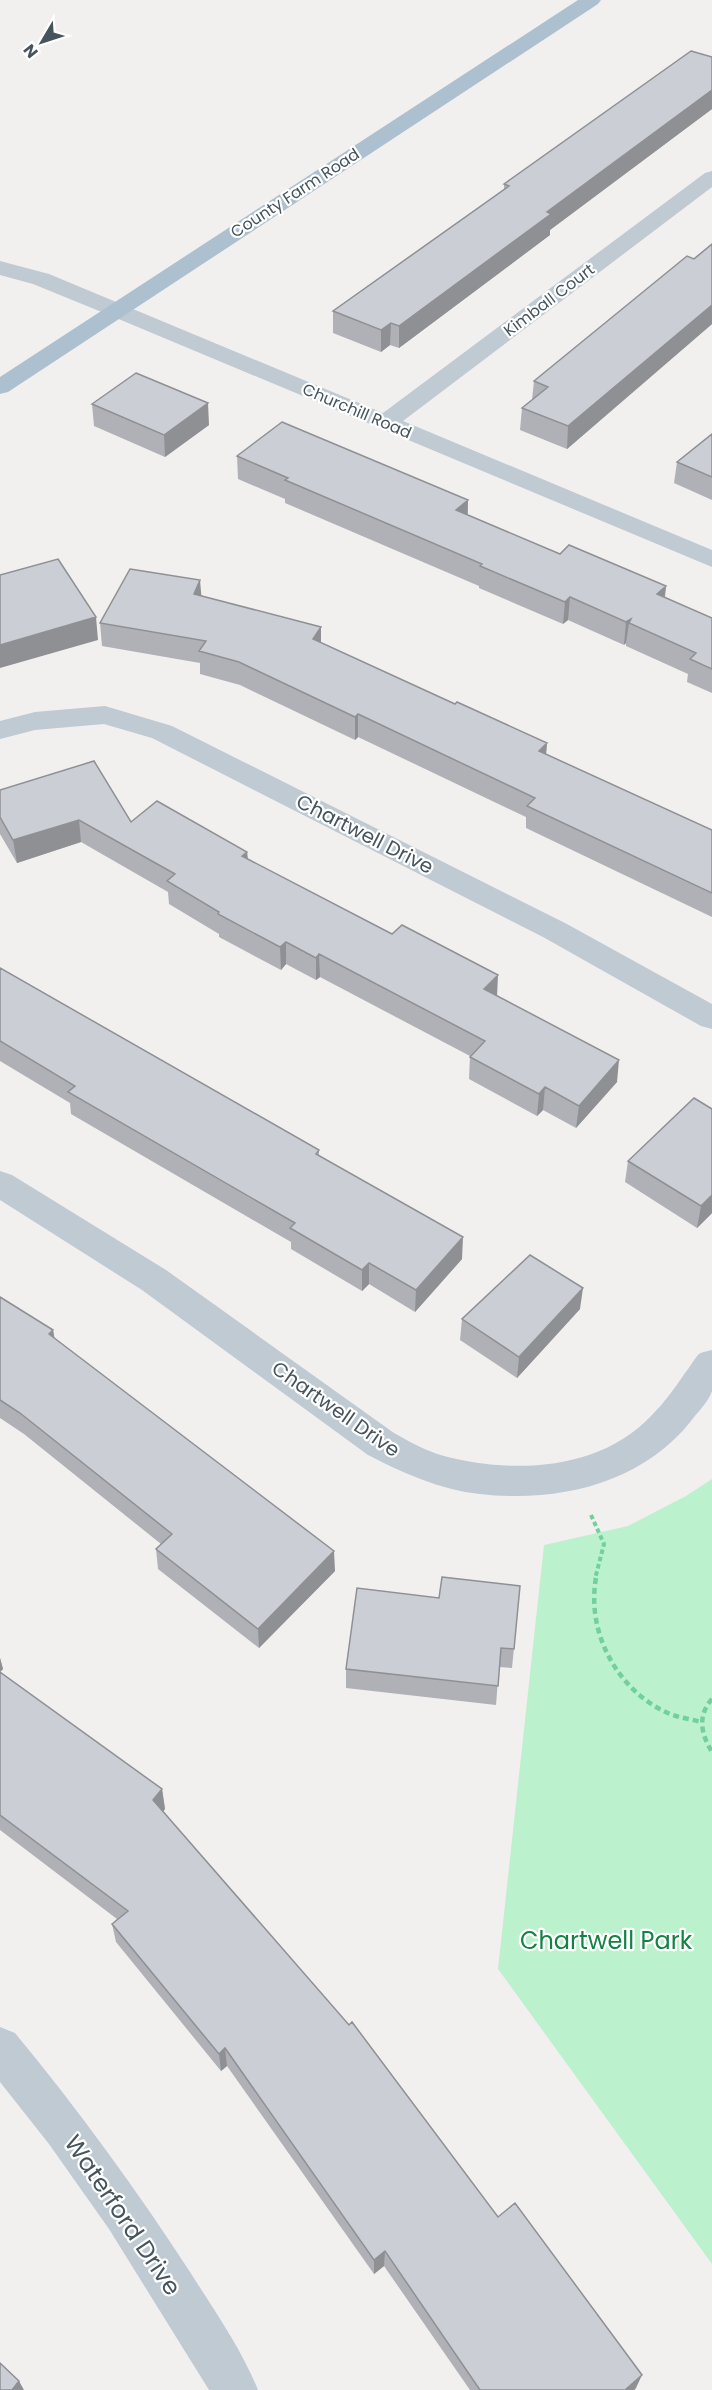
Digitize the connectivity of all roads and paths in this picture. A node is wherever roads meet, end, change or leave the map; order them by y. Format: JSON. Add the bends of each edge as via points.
{"nodes":[{"id":1,"x":591,"y":0,"type":"edge"},
{"id":2,"x":712,"y":177,"type":"edge"},
{"id":3,"x":0,"y":268,"type":"edge"},
{"id":4,"x":117,"y":310,"type":"junction"},
{"id":5,"x":0,"y":387,"type":"edge"},
{"id":6,"x":385,"y":423,"type":"junction"},
{"id":7,"x":712,"y":559,"type":"edge"},
{"id":8,"x":0,"y":730,"type":"edge"},
{"id":9,"x":712,"y":1018,"type":"edge"},
{"id":10,"x":0,"y":1184,"type":"edge"},
{"id":11,"x":712,"y":1364,"type":"edge"},
{"id":12,"x":572,"y":1475,"type":"junction"},
{"id":13,"x":712,"y":1699,"type":"edge"},
{"id":14,"x":701,"y":1722,"type":"junction"},
{"id":15,"x":712,"y":1752,"type":"edge"},
{"id":16,"x":0,"y":2048,"type":"edge"},
{"id":17,"x":235,"y":2390,"type":"edge"}],
"edges":[{"from":1,"to":4,"type":"main road","name":"County Farm Road"},
{"from":2,"to":6,"type":"street","name":"Kimball Court"},
{"from":3,"to":4,"type":"street","name":"Churchill Road","via":[[41,279]]},
{"from":4,"to":5,"type":"main road","name":"County Farm Road"},
{"from":4,"to":6,"type":"street","name":"Churchill Road"},
{"from":6,"to":7,"type":"street","name":"Churchill Road"},
{"from":8,"to":9,"type":"street","name":"Chartwell Drive","via":[[35,721],[105,715],[162,732],[554,930]]},
{"from":10,"to":12,"type":"street","name":"Chartwell Drive","via":[[154,1280],[401,1456],[482,1480],[544,1480]]},
{"from":11,"to":12,"type":"street","name":"Chartwell Drive","via":[[646,1444],[597,1470]]},
{"from":12,"to":14,"type":"path","via":[[604,1544],[598,1563],[593,1617],[605,1655],[632,1688],[649,1701],[670,1713]]},
{"from":13,"to":14,"type":"path"},
{"from":14,"to":15,"type":"path","via":[[704,1741]]},
{"from":16,"to":17,"type":"street","name":"Waterford Drive","via":[[37,2091],[143,2240]]}]}
